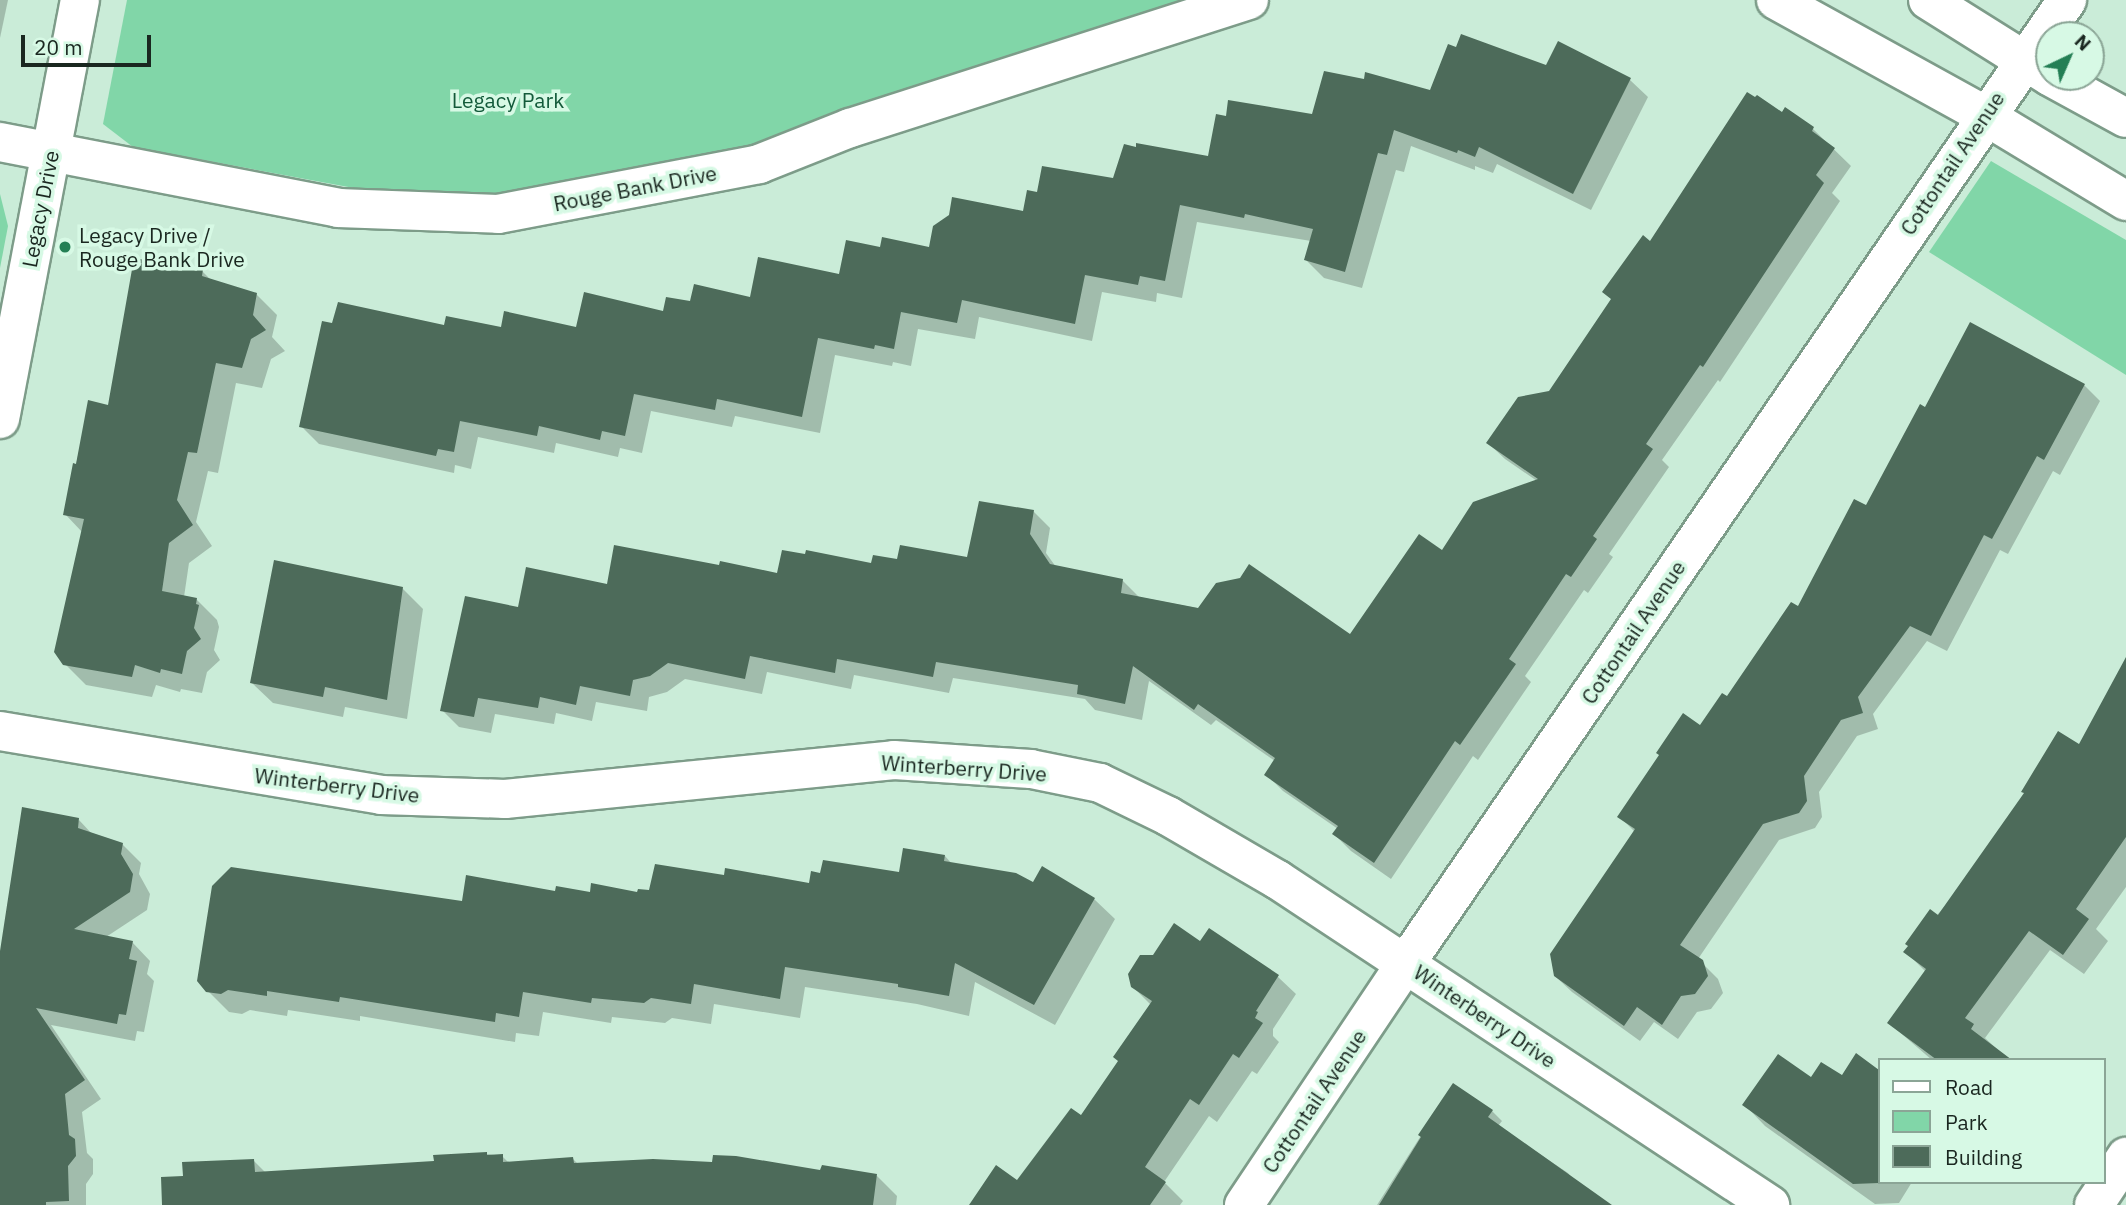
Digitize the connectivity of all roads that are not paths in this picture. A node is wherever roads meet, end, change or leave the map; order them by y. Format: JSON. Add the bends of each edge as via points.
{"nodes":[{"id":1,"x":80,"y":0,"type":"edge"},
{"id":2,"x":1249,"y":0,"type":"edge"},
{"id":3,"x":1776,"y":0,"type":"edge"},
{"id":4,"x":1928,"y":0,"type":"edge"},
{"id":5,"x":2067,"y":0,"type":"edge"},
{"id":6,"x":2059,"y":21,"type":"edge"},
{"id":7,"x":2035,"y":67,"type":"edge"},
{"id":8,"x":2035,"y":76,"type":"edge"},
{"id":9,"x":2077,"y":91,"type":"edge"},
{"id":10,"x":1984,"y":116,"type":"junction"},
{"id":11,"x":2126,"y":118,"type":"edge"},
{"id":12,"x":0,"y":142,"type":"edge"},
{"id":13,"x":51,"y":153,"type":"junction"},
{"id":14,"x":2126,"y":201,"type":"edge"},
{"id":15,"x":0,"y":419,"type":"edge"},
{"id":16,"x":0,"y":731,"type":"edge"},
{"id":17,"x":1406,"y":963,"type":"junction"},
{"id":18,"x":2126,"y":1157,"type":"edge"},
{"id":19,"x":1244,"y":1205,"type":"edge"},
{"id":20,"x":1770,"y":1205,"type":"edge"},
{"id":21,"x":2094,"y":1205,"type":"edge"}],
"edges":[{"from":1,"to":13,"type":"street","name":"Legacy Drive"},
{"from":2,"to":13,"type":"street","name":"Rouge Bank Drive","via":[[850,128],[759,164],[498,214],[338,208]]},
{"from":3,"to":10,"type":"street"},
{"from":4,"to":7,"type":"street"},
{"from":5,"to":6,"type":"street","name":"Cottontail Avenue"},
{"from":8,"to":10,"type":"street","name":"Cottontail Avenue"},
{"from":9,"to":11,"type":"street"},
{"from":10,"to":14,"type":"street"},
{"from":10,"to":17,"type":"street","name":"Cottontail Avenue"},
{"from":12,"to":13,"type":"street","name":"Rouge Bank Drive"},
{"from":13,"to":15,"type":"street","name":"Legacy Drive"},
{"from":16,"to":17,"type":"street","name":"Winterberry Drive","via":[[381,795],[505,799],[894,760],[1031,769],[1100,783],[1168,816]]},
{"from":17,"to":19,"type":"street","name":"Cottontail Avenue"},
{"from":17,"to":20,"type":"street","name":"Winterberry Drive"},
{"from":18,"to":21,"type":"street"}]}
